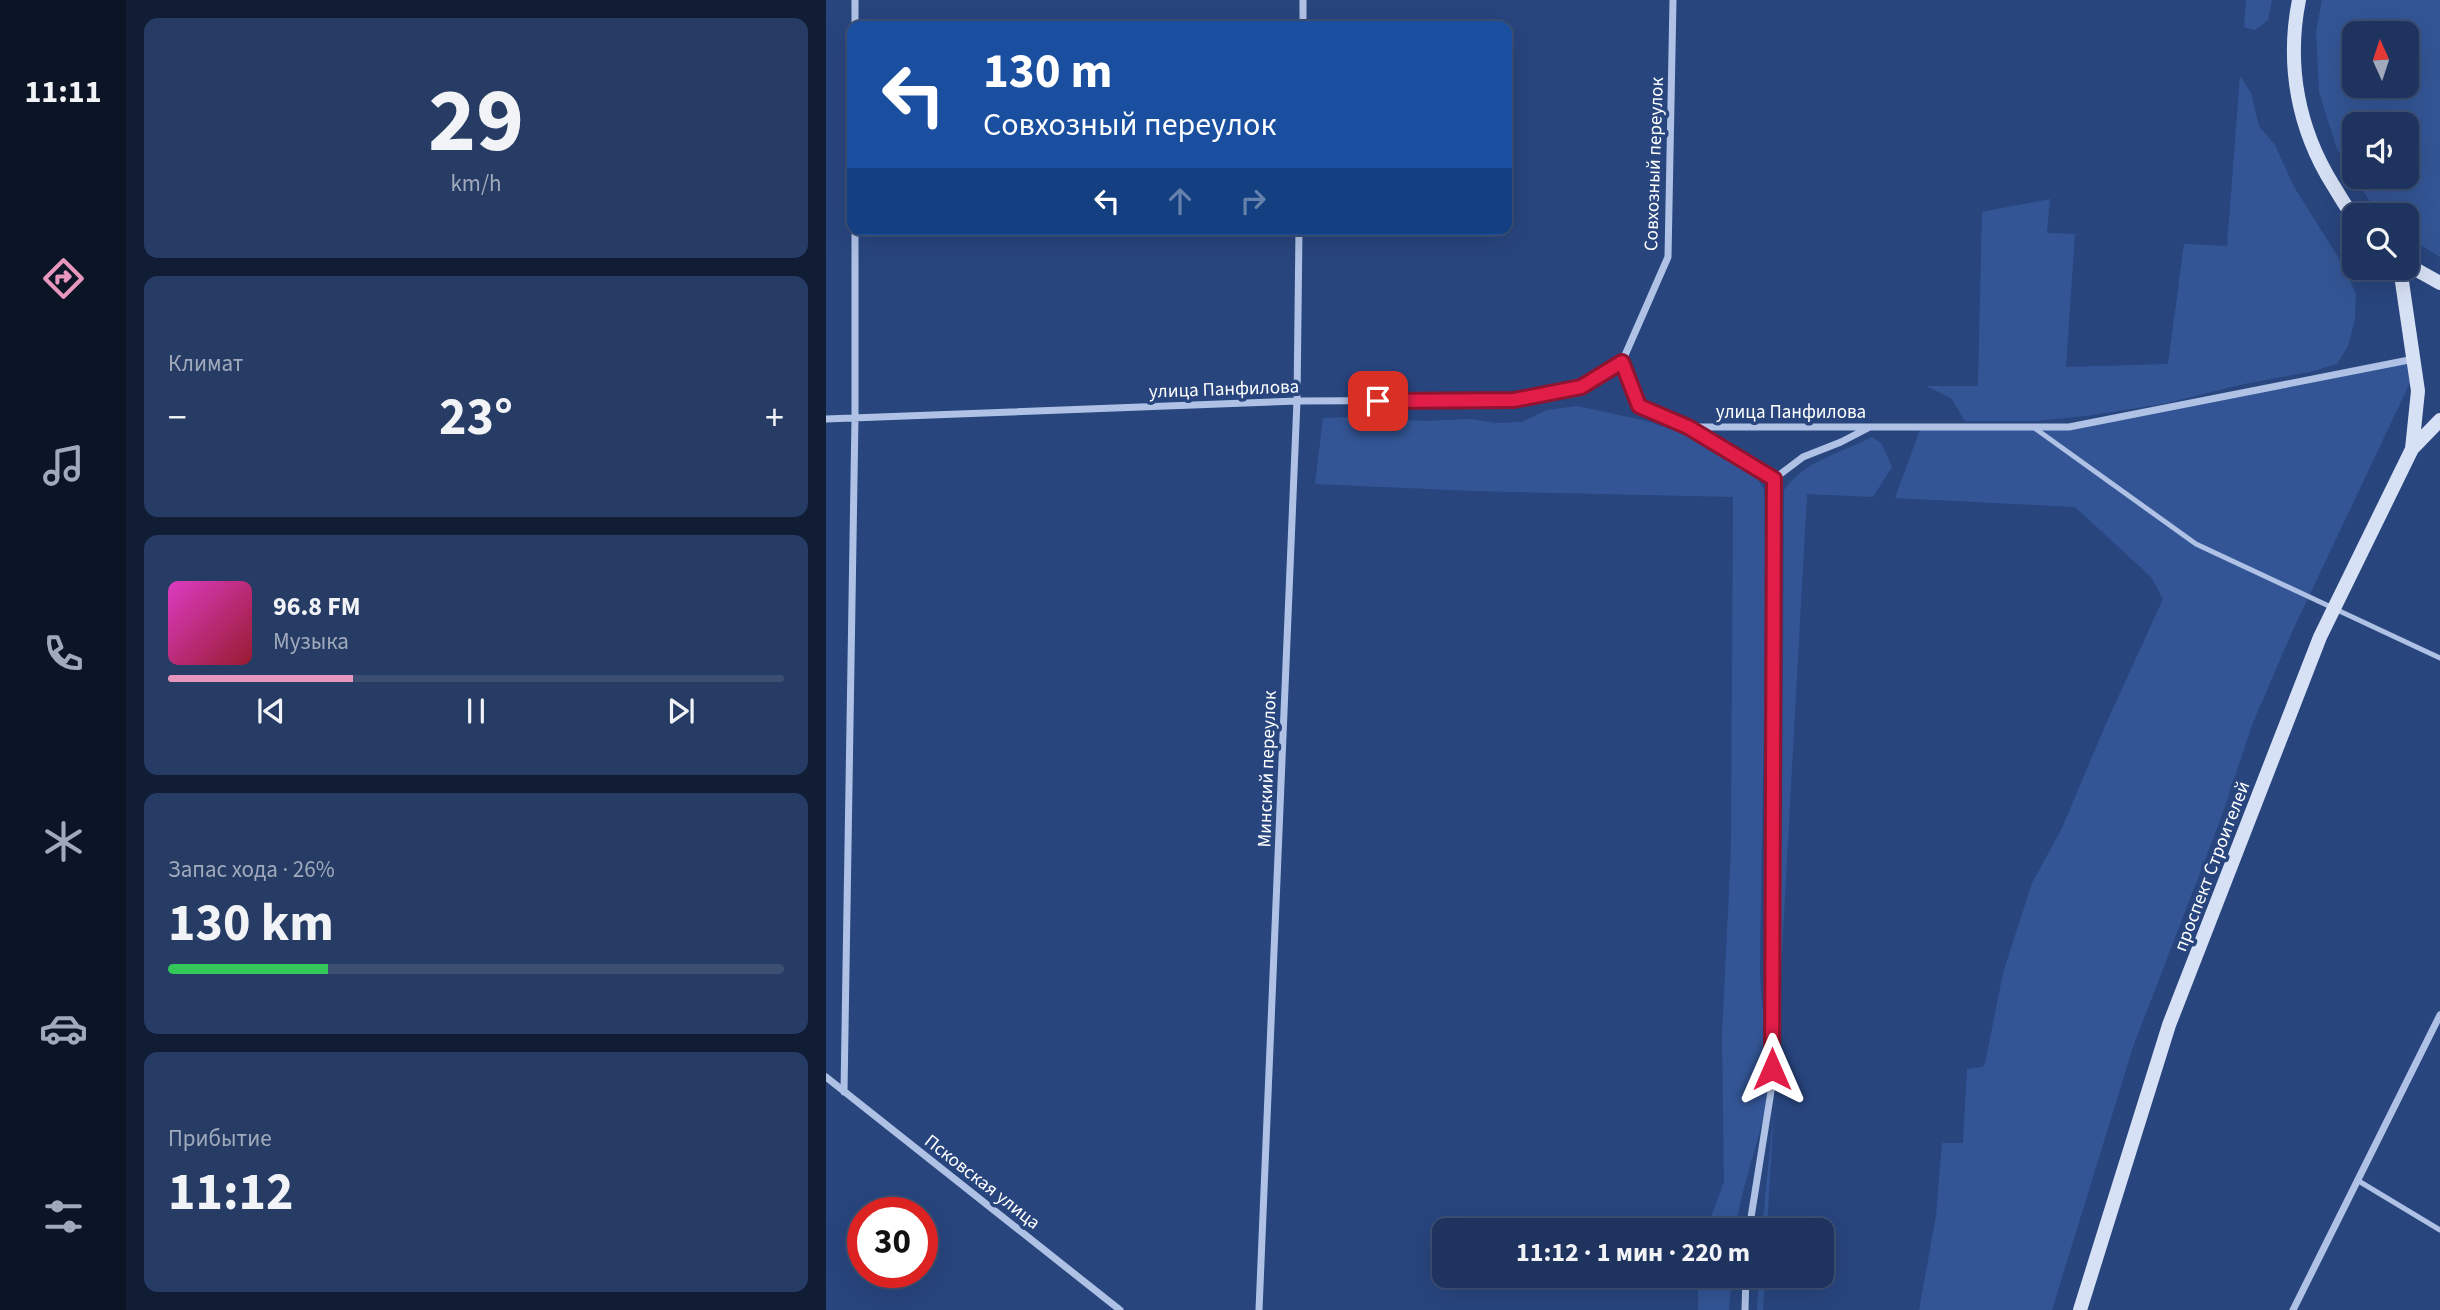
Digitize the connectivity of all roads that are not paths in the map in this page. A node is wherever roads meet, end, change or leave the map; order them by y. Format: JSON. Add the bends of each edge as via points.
{"nodes":[{"id":1,"x":855,"y":0,"type":"edge"},
{"id":2,"x":1303,"y":0,"type":"edge"},
{"id":3,"x":1673,"y":0,"type":"edge"},
{"id":4,"x":2299,"y":0,"type":"edge"},
{"id":5,"x":855,"y":21,"type":"edge"},
{"id":6,"x":1303,"y":21,"type":"edge"},
{"id":7,"x":2345,"y":203,"type":"edge"},
{"id":8,"x":855,"y":235,"type":"edge"},
{"id":9,"x":1299,"y":235,"type":"edge"},
{"id":10,"x":2419,"y":271,"type":"edge"},
{"id":11,"x":2402,"y":280,"type":"edge"},
{"id":12,"x":2440,"y":283,"type":"edge"},
{"id":13,"x":2414,"y":359,"type":"junction"},
{"id":14,"x":1622,"y":362,"type":"junction"},
{"id":15,"x":1297,"y":401,"type":"junction"},
{"id":16,"x":855,"y":418,"type":"junction"},
{"id":17,"x":826,"y":419,"type":"edge"},
{"id":18,"x":2440,"y":419,"type":"edge"},
{"id":19,"x":1688,"y":427,"type":"junction"},
{"id":20,"x":1870,"y":427,"type":"junction"},
{"id":21,"x":2032,"y":427,"type":"junction"},
{"id":22,"x":2412,"y":449,"type":"junction"},
{"id":23,"x":1774,"y":479,"type":"junction"},
{"id":24,"x":2335,"y":607,"type":"junction"},
{"id":25,"x":2440,"y":658,"type":"edge"},
{"id":26,"x":2440,"y":1015,"type":"edge"},
{"id":27,"x":826,"y":1077,"type":"edge"},
{"id":28,"x":844,"y":1092,"type":"junction"},
{"id":29,"x":2357,"y":1180,"type":"junction"},
{"id":30,"x":1751,"y":1218,"type":"edge"},
{"id":31,"x":2440,"y":1230,"type":"edge"},
{"id":32,"x":1746,"y":1288,"type":"edge"},
{"id":33,"x":1120,"y":1310,"type":"edge"},
{"id":34,"x":1259,"y":1310,"type":"edge"},
{"id":35,"x":1745,"y":1310,"type":"edge"},
{"id":36,"x":2080,"y":1310,"type":"edge"},
{"id":37,"x":2293,"y":1310,"type":"edge"}],
"edges":[{"from":1,"to":5,"type":"street"},
{"from":2,"to":6,"type":"street"},
{"from":3,"to":14,"type":"street","name":"Совхозный переулок","via":[[1668,257]]},
{"from":4,"to":7,"type":"main road","via":[[2293,30],[2296,95],[2316,158]]},
{"from":8,"to":16,"type":"street"},
{"from":9,"to":15,"type":"street","name":"Минский переулок"},
{"from":10,"to":12,"type":"main road"},
{"from":11,"to":13,"type":"main road","name":"проспект Строителей"},
{"from":13,"to":21,"type":"street","name":"улица Панфилова","via":[[2069,427]]},
{"from":13,"to":22,"type":"main road","name":"проспект Строителей","via":[[2418,391]]},
{"from":14,"to":15,"type":"street","name":"улица Панфилова","via":[[1581,387],[1514,400]]},
{"from":14,"to":19,"type":"street","name":"улица Панфилова","via":[[1639,406]]},
{"from":15,"to":16,"type":"street","name":"улица Панфилова"},
{"from":15,"to":34,"type":"street","name":"Минский переулок"},
{"from":16,"to":17,"type":"street","name":"улица Панфилова"},
{"from":16,"to":28,"type":"street"},
{"from":18,"to":22,"type":"main road","name":"проспект Строителей"},
{"from":19,"to":20,"type":"street","name":"улица Панфилова"},
{"from":19,"to":23,"type":"street"},
{"from":20,"to":21,"type":"street","name":"улица Панфилова"},
{"from":20,"to":23,"type":"street","via":[[1803,457]]},
{"from":21,"to":24,"type":"lane","via":[[2196,544]]},
{"from":22,"to":24,"type":"main road","name":"проспект Строителей"},
{"from":23,"to":30,"type":"street","via":[[1772,1085]]},
{"from":24,"to":25,"type":"lane"},
{"from":24,"to":36,"type":"main road","name":"проспект Строителей","via":[[2169,1026]]},
{"from":26,"to":29,"type":"street"},
{"from":27,"to":28,"type":"street","name":"Псковская улица"},
{"from":28,"to":33,"type":"street","name":"Псковская улица"},
{"from":29,"to":31,"type":"lane"},
{"from":29,"to":37,"type":"street"},
{"from":32,"to":35,"type":"street"}]}
